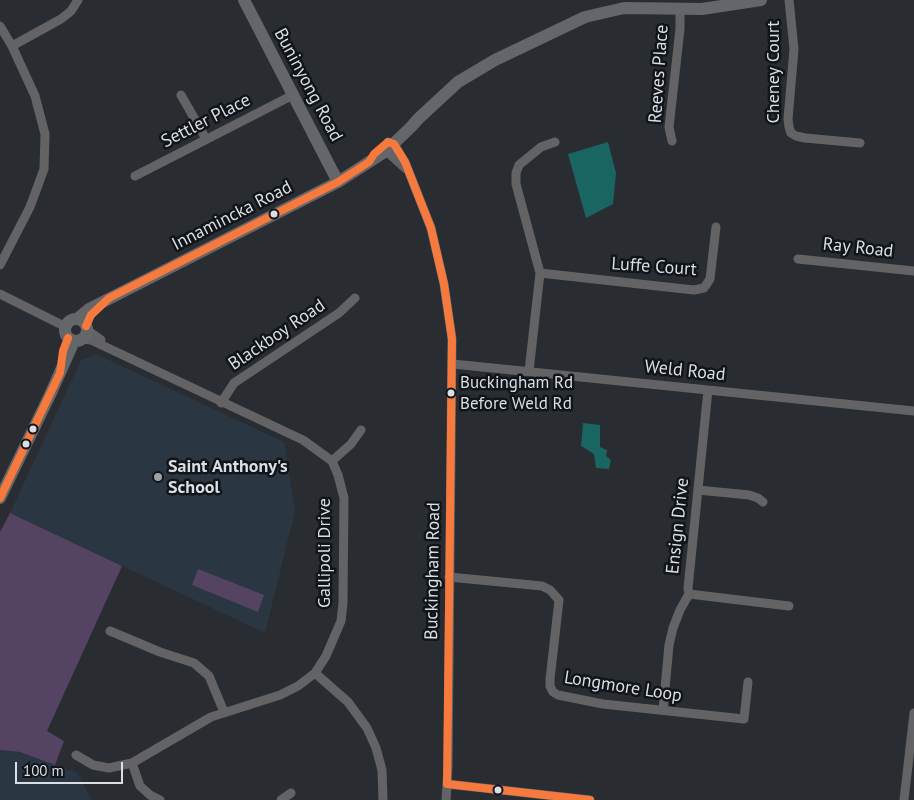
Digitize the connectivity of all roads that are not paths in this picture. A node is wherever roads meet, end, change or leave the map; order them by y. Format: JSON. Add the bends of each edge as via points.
{"nodes":[{"id":1,"x":78,"y":0,"type":"edge"},
{"id":2,"x":244,"y":0,"type":"edge"},
{"id":3,"x":761,"y":0,"type":"edge"},
{"id":4,"x":789,"y":0,"type":"edge"},
{"id":5,"x":680,"y":9,"type":"junction"},
{"id":6,"x":0,"y":26,"type":"edge"},
{"id":7,"x":12,"y":46,"type":"junction"},
{"id":8,"x":181,"y":95,"type":"dead end"},
{"id":9,"x":293,"y":95,"type":"junction"},
{"id":10,"x":206,"y":139,"type":"junction"},
{"id":11,"x":672,"y":141,"type":"dead end"},
{"id":12,"x":555,"y":142,"type":"dead end"},
{"id":13,"x":860,"y":144,"type":"dead end"},
{"id":14,"x":389,"y":145,"type":"junction"},
{"id":15,"x":135,"y":176,"type":"dead end"},
{"id":16,"x":340,"y":180,"type":"junction"},
{"id":17,"x":716,"y":227,"type":"dead end"},
{"id":18,"x":798,"y":259,"type":"dead end"},
{"id":19,"x":0,"y":265,"type":"edge"},
{"id":20,"x":914,"y":271,"type":"edge"},
{"id":21,"x":540,"y":273,"type":"junction"},
{"id":22,"x":0,"y":294,"type":"edge"},
{"id":23,"x":355,"y":298,"type":"dead end"},
{"id":24,"x":76,"y":330,"type":"junction"},
{"id":25,"x":453,"y":364,"type":"junction"},
{"id":26,"x":529,"y":370,"type":"junction"},
{"id":27,"x":708,"y":390,"type":"junction"},
{"id":28,"x":221,"y":403,"type":"junction"},
{"id":29,"x":914,"y":411,"type":"edge"},
{"id":30,"x":361,"y":430,"type":"dead end"},
{"id":31,"x":332,"y":461,"type":"junction"},
{"id":32,"x":698,"y":490,"type":"junction"},
{"id":33,"x":0,"y":498,"type":"edge"},
{"id":34,"x":763,"y":502,"type":"dead end"},
{"id":35,"x":449,"y":577,"type":"junction"},
{"id":36,"x":689,"y":594,"type":"junction"},
{"id":37,"x":789,"y":606,"type":"dead end"},
{"id":38,"x":110,"y":631,"type":"dead end"},
{"id":39,"x":314,"y":673,"type":"junction"},
{"id":40,"x":748,"y":682,"type":"dead end"},
{"id":41,"x":663,"y":710,"type":"junction"},
{"id":42,"x":224,"y":712,"type":"junction"},
{"id":43,"x":914,"y":713,"type":"edge"},
{"id":44,"x":76,"y":755,"type":"dead end"},
{"id":45,"x":132,"y":763,"type":"junction"},
{"id":46,"x":447,"y":784,"type":"junction"},
{"id":47,"x":291,"y":793,"type":"dead end"},
{"id":48,"x":544,"y":798,"type":"edge"},
{"id":49,"x":160,"y":800,"type":"edge"},
{"id":50,"x":281,"y":800,"type":"edge"},
{"id":51,"x":383,"y":800,"type":"edge"},
{"id":52,"x":446,"y":800,"type":"edge"},
{"id":53,"x":590,"y":800,"type":"edge"},
{"id":54,"x":904,"y":800,"type":"edge"}],
"edges":[{"from":1,"to":7,"type":"street","via":[[71,12],[61,19]]},
{"from":2,"to":9,"type":"main road","name":"Buninyong Road"},
{"from":3,"to":5,"type":"main road","name":"Innamincka Road"},
{"from":4,"to":13,"type":"street","name":"Cheney Court","via":[[794,49],[788,119],[791,132],[804,138]]},
{"from":5,"to":11,"type":"street","name":"Reeves Place","via":[[670,128]]},
{"from":5,"to":14,"type":"main road","name":"Innamincka Road","via":[[624,8],[585,16],[458,82]]},
{"from":6,"to":7,"type":"street"},
{"from":7,"to":19,"type":"street","via":[[35,96],[45,134],[44,169],[30,208]]},
{"from":8,"to":10,"type":"street"},
{"from":9,"to":10,"type":"street","name":"Settler Place"},
{"from":9,"to":16,"type":"main road","name":"Buninyong Road"},
{"from":10,"to":15,"type":"street","name":"Settler Place"},
{"from":12,"to":21,"type":"street","via":[[541,147],[519,165],[516,174]]},
{"from":14,"to":16,"type":"main road","name":"Innamincka Road"},
{"from":14,"to":25,"type":"street","name":"Buckingham Road","via":[[405,162],[427,216],[440,262],[449,313]]},
{"from":16,"to":24,"type":"main road","name":"Innamincka Road","via":[[109,298]]},
{"from":17,"to":21,"type":"street","name":"Luffe Court","via":[[710,279],[704,288],[694,290]]},
{"from":18,"to":20,"type":"street","name":"Ray Road"},
{"from":21,"to":26,"type":"street"},
{"from":22,"to":24,"type":"street"},
{"from":23,"to":28,"type":"street","name":"Blackboy Road","via":[[339,313],[234,383]]},
{"from":24,"to":28,"type":"street"},
{"from":24,"to":33,"type":"main road","name":"Innamincka Road","via":[[60,373]]},
{"from":25,"to":26,"type":"street","name":"Weld Road"},
{"from":25,"to":35,"type":"street","name":"Buckingham Road"},
{"from":26,"to":27,"type":"street","name":"Weld Road"},
{"from":27,"to":29,"type":"street","name":"Weld Road"},
{"from":27,"to":32,"type":"street","name":"Ensign Drive"},
{"from":28,"to":31,"type":"street","via":[[304,440]]},
{"from":30,"to":31,"type":"street"},
{"from":31,"to":39,"type":"street","name":"Gallipoli Drive","via":[[344,498],[344,603],[336,637]]},
{"from":32,"to":34,"type":"street","via":[[749,496]]},
{"from":32,"to":36,"type":"street","name":"Ensign Drive"},
{"from":35,"to":41,"type":"street","name":"Longmore Loop","via":[[542,586],[550,590],[559,600],[550,679],[553,692],[603,704]]},
{"from":35,"to":46,"type":"street","name":"Buckingham Road"},
{"from":36,"to":37,"type":"street","name":"Ensign Drive"},
{"from":36,"to":41,"type":"street","via":[[669,644]]},
{"from":38,"to":42,"type":"street","via":[[194,663],[208,676]]},
{"from":39,"to":42,"type":"street","name":"Gallipoli Drive","via":[[280,695]]},
{"from":39,"to":51,"type":"street","via":[[348,702],[367,728],[382,770]]},
{"from":40,"to":41,"type":"street","name":"Longmore Loop","via":[[744,719]]},
{"from":42,"to":45,"type":"street","name":"Gallipoli Drive"},
{"from":43,"to":54,"type":"street"},
{"from":44,"to":45,"type":"street","name":"Gallipoli Drive","via":[[93,765],[109,768]]},
{"from":45,"to":49,"type":"street","via":[[140,786]]},
{"from":46,"to":48,"type":"street"},
{"from":46,"to":52,"type":"street","name":"Buckingham Road"},
{"from":47,"to":50,"type":"street"},
{"from":48,"to":53,"type":"street"}]}
